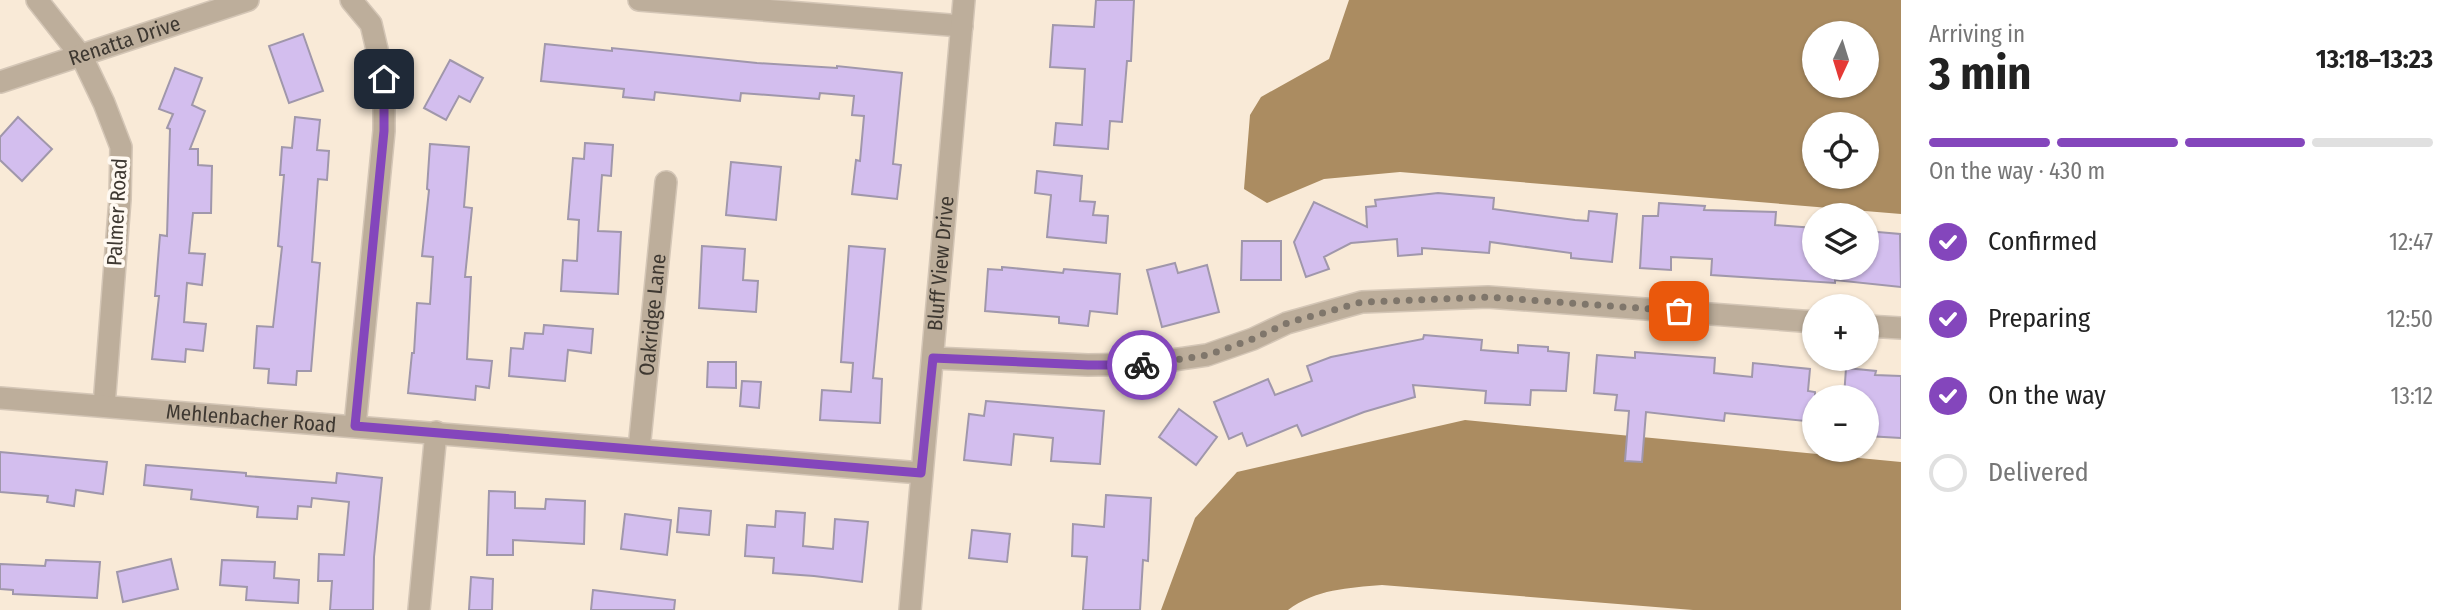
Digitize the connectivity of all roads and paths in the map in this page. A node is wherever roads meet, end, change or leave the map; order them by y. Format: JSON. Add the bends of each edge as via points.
{"nodes":[{"id":1,"x":37,"y":0,"type":"edge"},
{"id":2,"x":248,"y":0,"type":"edge"},
{"id":3,"x":351,"y":0,"type":"edge"},
{"id":4,"x":639,"y":0,"type":"edge"},
{"id":5,"x":964,"y":0,"type":"edge"},
{"id":6,"x":962,"y":26,"type":"junction"},
{"id":7,"x":82,"y":57,"type":"junction"},
{"id":8,"x":0,"y":82,"type":"edge"},
{"id":9,"x":666,"y":182,"type":"dead end"},
{"id":10,"x":1802,"y":321,"type":"edge"},
{"id":11,"x":1879,"y":327,"type":"edge"},
{"id":12,"x":1901,"y":328,"type":"edge"},
{"id":13,"x":933,"y":358,"type":"junction"},
{"id":14,"x":0,"y":398,"type":"edge"},
{"id":15,"x":104,"y":406,"type":"junction"},
{"id":16,"x":355,"y":426,"type":"junction"},
{"id":17,"x":436,"y":432,"type":"junction"},
{"id":18,"x":639,"y":449,"type":"junction"},
{"id":19,"x":921,"y":473,"type":"junction"},
{"id":20,"x":419,"y":610,"type":"edge"},
{"id":21,"x":910,"y":610,"type":"edge"}],
"edges":[{"from":1,"to":7,"type":"street","name":"Palmer Road"},
{"from":2,"to":7,"type":"street","name":"Renatta Drive"},
{"from":3,"to":16,"type":"street","via":[[371,24],[384,79],[384,131]]},
{"from":4,"to":6,"type":"street"},
{"from":5,"to":6,"type":"street","name":"Bluff View Drive"},
{"from":6,"to":13,"type":"street","name":"Bluff View Drive"},
{"from":7,"to":8,"type":"street","name":"Renatta Drive"},
{"from":7,"to":15,"type":"street","name":"Palmer Road","via":[[121,147]]},
{"from":9,"to":18,"type":"street","name":"Oakridge Lane"},
{"from":10,"to":13,"type":"street","via":[[1488,297],[1362,302],[1287,323],[1208,355],[1145,365]]},
{"from":11,"to":12,"type":"street"},
{"from":13,"to":19,"type":"street","name":"Bluff View Drive"},
{"from":14,"to":15,"type":"street","name":"Mehlenbacher Road"},
{"from":15,"to":16,"type":"street","name":"Mehlenbacher Road"},
{"from":16,"to":17,"type":"street","name":"Mehlenbacher Road"},
{"from":17,"to":18,"type":"street","name":"Mehlenbacher Road"},
{"from":17,"to":20,"type":"street"},
{"from":18,"to":19,"type":"street","name":"Mehlenbacher Road"},
{"from":19,"to":21,"type":"street","name":"Bluff View Drive"}]}
